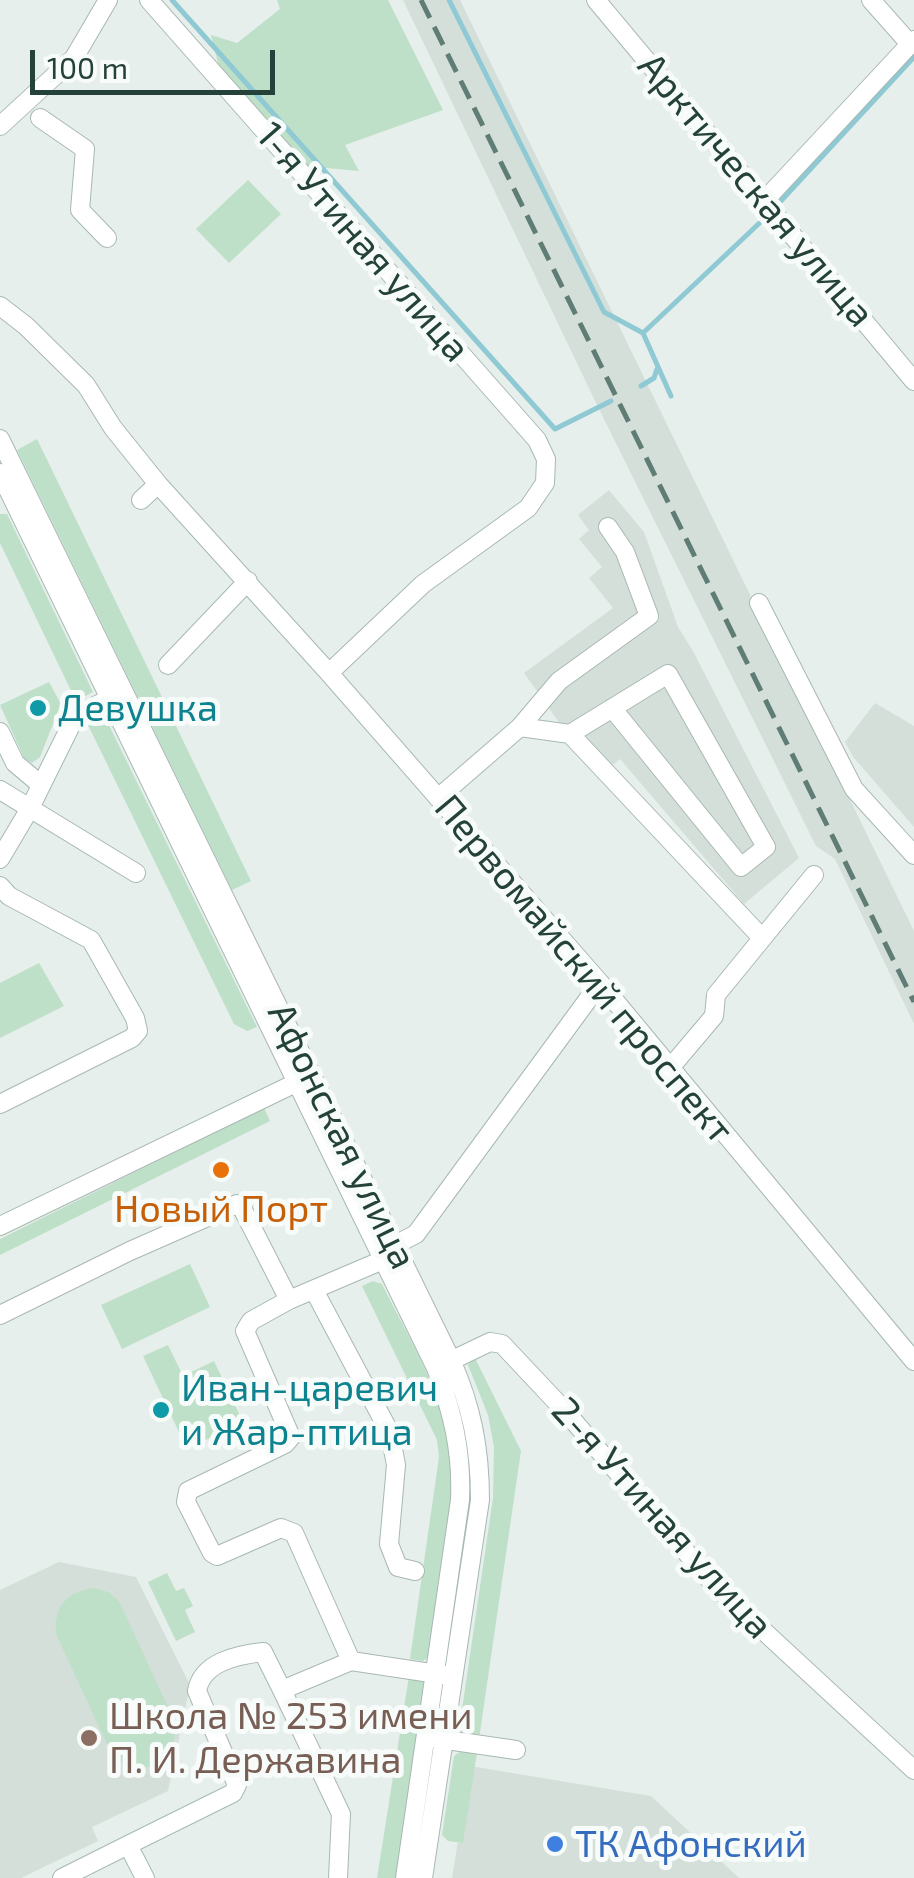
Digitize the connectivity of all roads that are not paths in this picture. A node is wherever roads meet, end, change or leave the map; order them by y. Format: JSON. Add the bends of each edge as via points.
{"nodes":[{"id":1,"x":108,"y":0,"type":"edge"},
{"id":2,"x":148,"y":0,"type":"edge"},
{"id":3,"x":596,"y":0,"type":"edge"},
{"id":4,"x":871,"y":0,"type":"edge"},
{"id":5,"x":912,"y":42,"type":"edge"},
{"id":6,"x":40,"y":118,"type":"dead end"},
{"id":7,"x":0,"y":126,"type":"edge"},
{"id":8,"x":764,"y":200,"type":"junction"},
{"id":9,"x":107,"y":238,"type":"dead end"},
{"id":10,"x":0,"y":306,"type":"edge"},
{"id":11,"x":914,"y":382,"type":"edge"},
{"id":12,"x":0,"y":439,"type":"edge"},
{"id":13,"x":0,"y":473,"type":"edge"},
{"id":14,"x":158,"y":484,"type":"junction"},
{"id":15,"x":140,"y":500,"type":"dead end"},
{"id":16,"x":608,"y":527,"type":"dead end"},
{"id":17,"x":248,"y":581,"type":"junction"},
{"id":18,"x":760,"y":603,"type":"dead end"},
{"id":19,"x":168,"y":666,"type":"dead end"},
{"id":20,"x":329,"y":673,"type":"junction"},
{"id":21,"x":117,"y":696,"type":"junction"},
{"id":22,"x":612,"y":708,"type":"junction"},
{"id":23,"x":520,"y":726,"type":"junction"},
{"id":24,"x":0,"y":732,"type":"edge"},
{"id":25,"x":570,"y":734,"type":"junction"},
{"id":26,"x":41,"y":785,"type":"junction"},
{"id":27,"x":0,"y":790,"type":"edge"},
{"id":28,"x":438,"y":798,"type":"junction"},
{"id":29,"x":30,"y":810,"type":"junction"},
{"id":30,"x":914,"y":855,"type":"edge"},
{"id":31,"x":0,"y":858,"type":"edge"},
{"id":32,"x":136,"y":873,"type":"dead end"},
{"id":33,"x":814,"y":875,"type":"dead end"},
{"id":34,"x":0,"y":886,"type":"edge"},
{"id":35,"x":762,"y":938,"type":"junction"},
{"id":36,"x":600,"y":982,"type":"junction"},
{"id":37,"x":670,"y":1068,"type":"junction"},
{"id":38,"x":304,"y":1079,"type":"junction"},
{"id":39,"x":0,"y":1104,"type":"edge"},
{"id":40,"x":0,"y":1226,"type":"edge"},
{"id":41,"x":389,"y":1252,"type":"junction"},
{"id":42,"x":315,"y":1292,"type":"junction"},
{"id":43,"x":289,"y":1300,"type":"junction"},
{"id":44,"x":0,"y":1315,"type":"edge"},
{"id":45,"x":914,"y":1361,"type":"edge"},
{"id":46,"x":444,"y":1364,"type":"junction"},
{"id":47,"x":416,"y":1571,"type":"dead end"},
{"id":48,"x":351,"y":1661,"type":"junction"},
{"id":49,"x":444,"y":1676,"type":"junction"},
{"id":50,"x":282,"y":1690,"type":"junction"},
{"id":51,"x":435,"y":1739,"type":"junction"},
{"id":52,"x":516,"y":1750,"type":"dead end"},
{"id":53,"x":914,"y":1770,"type":"edge"},
{"id":54,"x":128,"y":1845,"type":"junction"},
{"id":55,"x":419,"y":1845,"type":"junction"},
{"id":56,"x":62,"y":1878,"type":"edge"},
{"id":57,"x":145,"y":1878,"type":"edge"},
{"id":58,"x":338,"y":1878,"type":"edge"},
{"id":59,"x":405,"y":1878,"type":"edge"},
{"id":60,"x":423,"y":1878,"type":"edge"}],
"edges":[{"from":1,"to":7,"type":"street","via":[[74,58]]},
{"from":2,"to":20,"type":"street","name":"1-я Утиная улица","via":[[537,440],[546,459],[545,483],[528,508],[423,584]]},
{"from":3,"to":8,"type":"street","name":"Арктическая улица"},
{"from":4,"to":5,"type":"street"},
{"from":5,"to":8,"type":"street"},
{"from":6,"to":9,"type":"street","via":[[85,149],[80,210]]},
{"from":8,"to":11,"type":"street","name":"Арктическая улица"},
{"from":10,"to":14,"type":"street","name":"Первомайский проспект","via":[[86,385]]},
{"from":12,"to":21,"type":"street","name":"Афонская улица"},
{"from":13,"to":21,"type":"street","name":"Афонская улица"},
{"from":14,"to":15,"type":"street"},
{"from":14,"to":17,"type":"street","name":"Первомайский проспект"},
{"from":16,"to":23,"type":"street","via":[[649,616],[559,681]]},
{"from":17,"to":19,"type":"street"},
{"from":17,"to":20,"type":"street","name":"Первомайский проспект"},
{"from":18,"to":30,"type":"street","via":[[854,789]]},
{"from":20,"to":28,"type":"street","name":"Первомайский проспект"},
{"from":21,"to":26,"type":"street","via":[[76,715]]},
{"from":21,"to":38,"type":"street","name":"Афонская улица"},
{"from":22,"to":22,"type":"street","via":[[668,674],[766,847],[741,868]]},
{"from":22,"to":25,"type":"street"},
{"from":23,"to":25,"type":"street"},
{"from":23,"to":28,"type":"street"},
{"from":24,"to":26,"type":"street","via":[[15,763]]},
{"from":25,"to":35,"type":"street"},
{"from":26,"to":29,"type":"street"},
{"from":27,"to":29,"type":"street"},
{"from":28,"to":36,"type":"street","name":"Первомайский проспект"},
{"from":29,"to":31,"type":"street"},
{"from":29,"to":32,"type":"street"},
{"from":33,"to":35,"type":"street"},
{"from":34,"to":39,"type":"street","via":[[91,940],[138,1031]]},
{"from":35,"to":37,"type":"street","via":[[716,996],[714,1016]]},
{"from":36,"to":37,"type":"street","name":"Первомайский проспект"},
{"from":36,"to":41,"type":"street","via":[[416,1234]]},
{"from":37,"to":45,"type":"street","name":"Первомайский проспект"},
{"from":38,"to":40,"type":"street"},
{"from":38,"to":41,"type":"street","name":"Афонская улица"},
{"from":41,"to":42,"type":"street"},
{"from":41,"to":46,"type":"street","name":"Афонская улица"},
{"from":42,"to":43,"type":"street"},
{"from":42,"to":47,"type":"street","via":[[390,1433],[396,1465],[389,1544],[398,1567]]},
{"from":43,"to":44,"type":"street","via":[[237,1204]]},
{"from":43,"to":48,"type":"street","via":[[251,1320],[245,1331],[292,1437],[188,1490],[186,1502],[218,1556],[281,1528],[294,1532]]},
{"from":46,"to":49,"type":"street","name":"Афонская улица","via":[[465,1391],[480,1500]]},
{"from":46,"to":53,"type":"street","name":"2-я Утиная улица","via":[[490,1342],[502,1344],[716,1587]]},
{"from":48,"to":49,"type":"street"},
{"from":48,"to":50,"type":"street"},
{"from":49,"to":51,"type":"street","name":"Афонская улица"},
{"from":50,"to":54,"type":"street","via":[[263,1652],[238,1655],[206,1671],[196,1691],[238,1785]]},
{"from":50,"to":58,"type":"street","via":[[340,1814]]},
{"from":51,"to":52,"type":"street"},
{"from":51,"to":55,"type":"street","name":"Афонская улица"},
{"from":54,"to":56,"type":"street"},
{"from":54,"to":57,"type":"street"},
{"from":55,"to":59,"type":"street","name":"Афонская улица"},
{"from":55,"to":60,"type":"street","name":"Афонская улица"}]}
